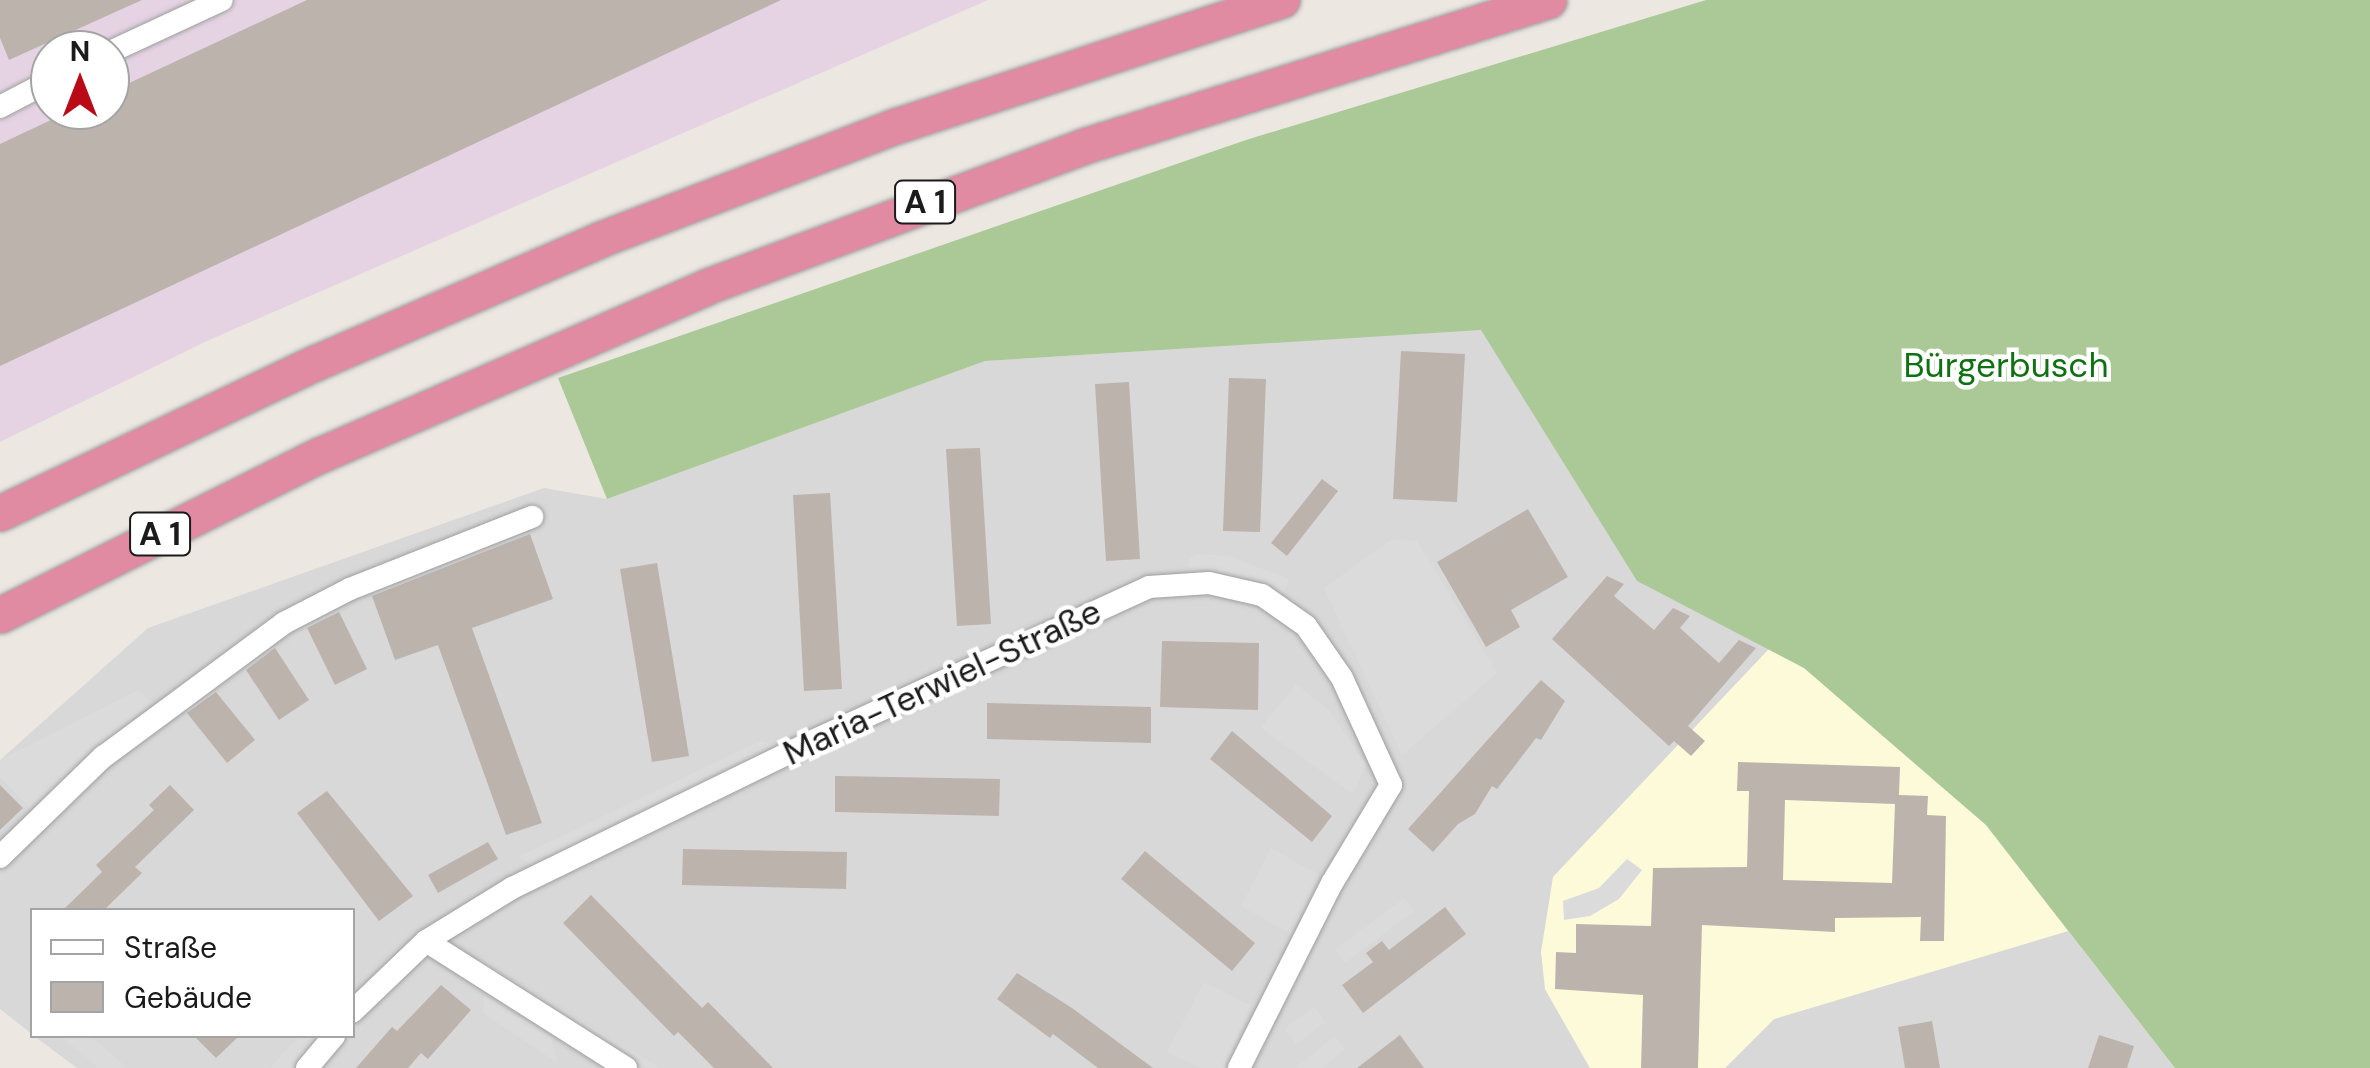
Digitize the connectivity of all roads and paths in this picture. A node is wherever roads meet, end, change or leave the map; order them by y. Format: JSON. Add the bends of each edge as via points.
{"nodes":[{"id":1,"x":222,"y":0,"type":"edge"},
{"id":2,"x":1282,"y":0,"type":"edge"},
{"id":3,"x":1550,"y":0,"type":"edge"},
{"id":4,"x":130,"y":43,"type":"edge"},
{"id":5,"x":30,"y":91,"type":"edge"},
{"id":6,"x":0,"y":107,"type":"edge"},
{"id":7,"x":0,"y":513,"type":"edge"},
{"id":8,"x":532,"y":517,"type":"dead end"},
{"id":9,"x":0,"y":615,"type":"edge"},
{"id":10,"x":0,"y":857,"type":"edge"},
{"id":11,"x":426,"y":941,"type":"junction"},
{"id":12,"x":355,"y":1009,"type":"edge"},
{"id":13,"x":332,"y":1038,"type":"edge"},
{"id":14,"x":307,"y":1068,"type":"edge"},
{"id":15,"x":626,"y":1068,"type":"edge"},
{"id":16,"x":1239,"y":1068,"type":"edge"}],
"edges":[{"from":1,"to":4,"type":"street"},
{"from":2,"to":7,"type":"highway","number":"A 1","via":[[914,120],[616,233],[314,362]]},
{"from":3,"to":9,"type":"highway","number":"A 1","via":[[1084,146],[708,286],[320,456]]},
{"from":5,"to":6,"type":"street"},
{"from":8,"to":10,"type":"street","via":[[284,622],[103,756]]},
{"from":11,"to":12,"type":"street","name":"Maria-Terwiel-Straße"},
{"from":11,"to":15,"type":"street"},
{"from":11,"to":16,"type":"street","name":"Maria-Terwiel-Straße","via":[[512,888],[1066,624],[1162,585],[1210,583],[1287,609],[1323,647],[1391,786],[1332,882]]},
{"from":13,"to":14,"type":"street"}]}
